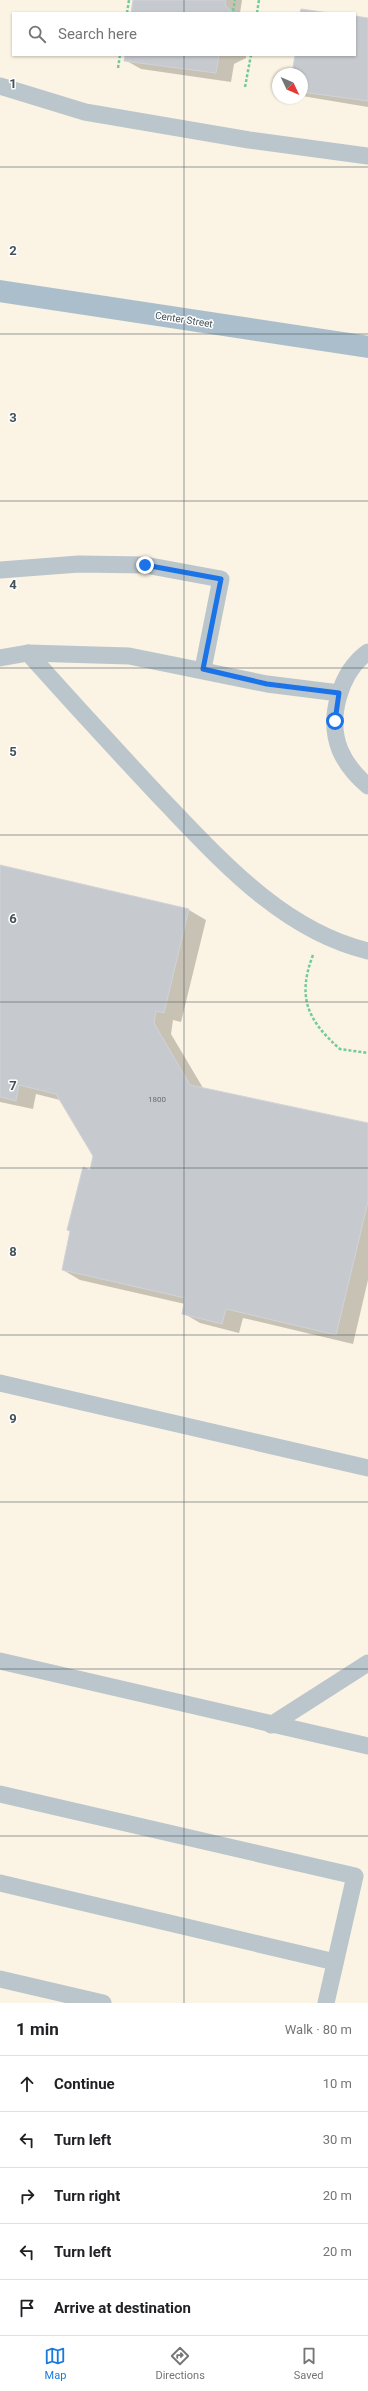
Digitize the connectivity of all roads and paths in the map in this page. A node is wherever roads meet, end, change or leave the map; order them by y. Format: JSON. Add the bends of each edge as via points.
{"nodes":[{"id":1,"x":128,"y":0,"type":"edge"},
{"id":2,"x":235,"y":0,"type":"edge"},
{"id":3,"x":259,"y":0,"type":"edge"},
{"id":4,"x":233,"y":11,"type":"dead end"},
{"id":5,"x":126,"y":12,"type":"edge"},
{"id":6,"x":257,"y":12,"type":"edge"},
{"id":7,"x":120,"y":56,"type":"edge"},
{"id":8,"x":250,"y":56,"type":"edge"},
{"id":9,"x":118,"y":68,"type":"dead end"},
{"id":10,"x":0,"y":86,"type":"edge"},
{"id":11,"x":245,"y":87,"type":"dead end"},
{"id":12,"x":368,"y":156,"type":"edge"},
{"id":13,"x":0,"y":292,"type":"edge"},
{"id":14,"x":368,"y":347,"type":"edge"},
{"id":15,"x":0,"y":570,"type":"edge"},
{"id":16,"x":368,"y":652,"type":"edge"},
{"id":17,"x":28,"y":653,"type":"junction"},
{"id":18,"x":0,"y":658,"type":"edge"},
{"id":19,"x":203,"y":669,"type":"junction"},
{"id":20,"x":339,"y":693,"type":"junction"},
{"id":21,"x":368,"y":786,"type":"edge"},
{"id":22,"x":368,"y":951,"type":"edge"},
{"id":23,"x":313,"y":955,"type":"dead end"},
{"id":24,"x":368,"y":1053,"type":"edge"},
{"id":25,"x":0,"y":1383,"type":"edge"},
{"id":26,"x":368,"y":1468,"type":"edge"},
{"id":27,"x":0,"y":1661,"type":"edge"},
{"id":28,"x":368,"y":1663,"type":"edge"},
{"id":29,"x":271,"y":1725,"type":"junction"},
{"id":30,"x":368,"y":1746,"type":"edge"},
{"id":31,"x":0,"y":1794,"type":"edge"},
{"id":32,"x":0,"y":1883,"type":"edge"},
{"id":33,"x":335,"y":1962,"type":"junction"},
{"id":34,"x":0,"y":1980,"type":"edge"},
{"id":35,"x":103,"y":2003,"type":"edge"},
{"id":36,"x":326,"y":2003,"type":"edge"}],
"edges":[{"from":1,"to":5,"type":"path"},
{"from":2,"to":4,"type":"path"},
{"from":3,"to":6,"type":"path"},
{"from":7,"to":9,"type":"path"},
{"from":8,"to":11,"type":"path"},
{"from":10,"to":12,"type":"lane","via":[[85,112]]},
{"from":13,"to":14,"type":"main road","name":"Center Street"},
{"from":15,"to":19,"type":"lane","via":[[79,564],[145,565],[221,579]]},
{"from":16,"to":20,"type":"lane","via":[[349,672]]},
{"from":17,"to":18,"type":"lane"},
{"from":17,"to":19,"type":"lane","via":[[129,656]]},
{"from":17,"to":22,"type":"lane","via":[[114,749],[205,844],[278,909],[325,936]]},
{"from":19,"to":20,"type":"lane","via":[[267,684]]},
{"from":20,"to":21,"type":"lane","via":[[335,721],[340,749],[354,774]]},
{"from":23,"to":24,"type":"path","via":[[306,974],[304,990],[311,1015],[340,1049]]},
{"from":25,"to":26,"type":"lane"},
{"from":27,"to":29,"type":"lane"},
{"from":28,"to":29,"type":"lane"},
{"from":29,"to":30,"type":"lane"},
{"from":31,"to":33,"type":"lane","via":[[354,1876]]},
{"from":32,"to":33,"type":"lane"},
{"from":33,"to":36,"type":"lane"},
{"from":34,"to":35,"type":"lane"}]}
